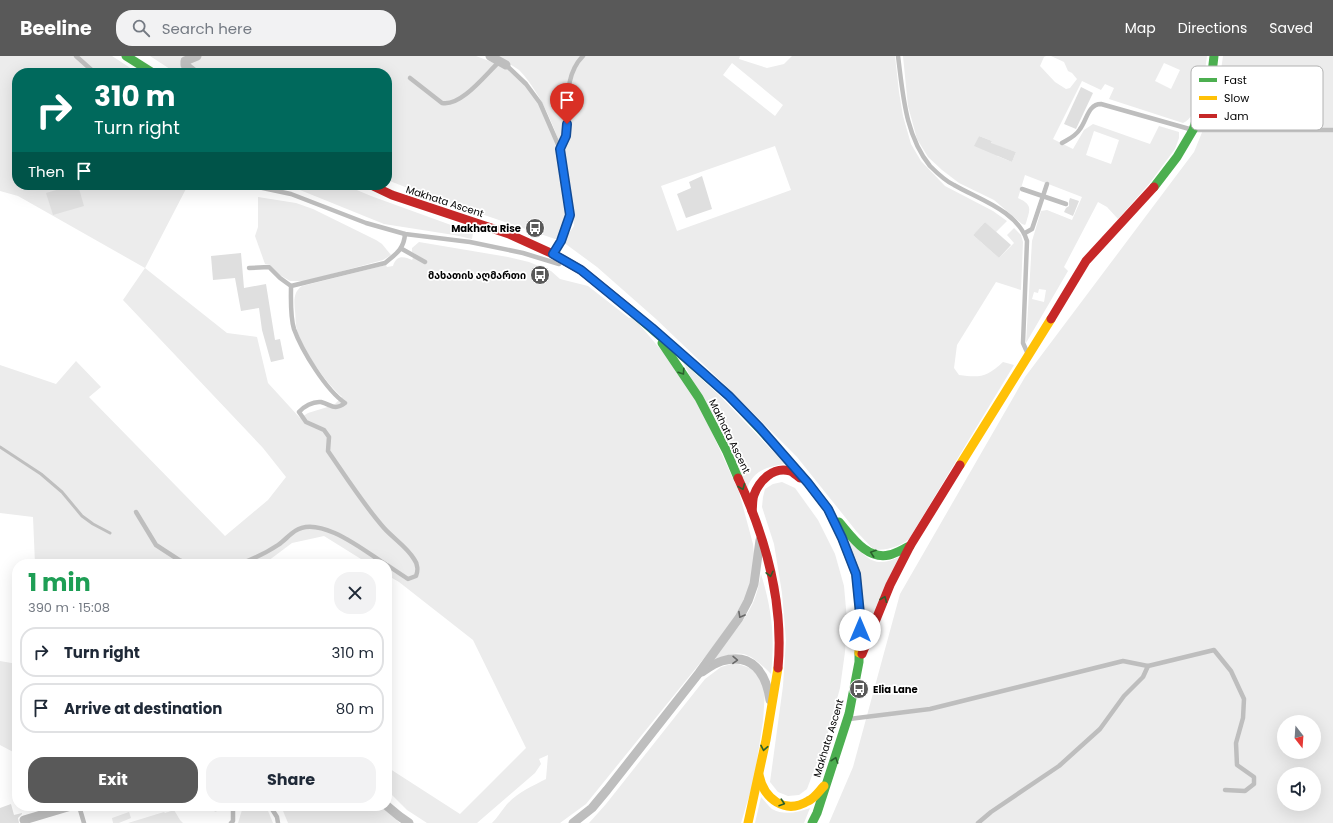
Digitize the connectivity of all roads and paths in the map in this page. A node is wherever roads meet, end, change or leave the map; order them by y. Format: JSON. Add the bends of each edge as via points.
{"nodes":[{"id":1,"x":76,"y":56,"type":"edge"},
{"id":2,"x":126,"y":56,"type":"edge"},
{"id":3,"x":197,"y":56,"type":"edge"},
{"id":4,"x":490,"y":56,"type":"edge"},
{"id":5,"x":583,"y":56,"type":"edge"},
{"id":6,"x":898,"y":56,"type":"edge"},
{"id":7,"x":1214,"y":56,"type":"edge"},
{"id":8,"x":503,"y":64,"type":"junction"},
{"id":9,"x":1213,"y":66,"type":"edge"},
{"id":10,"x":89,"y":68,"type":"edge"},
{"id":11,"x":145,"y":68,"type":"edge"},
{"id":12,"x":189,"y":68,"type":"edge"},
{"id":13,"x":410,"y":78,"type":"dead end"},
{"id":14,"x":1191,"y":129,"type":"edge"},
{"id":15,"x":1193,"y":130,"type":"joint"},
{"id":16,"x":1333,"y":130,"type":"edge"},
{"id":17,"x":1062,"y":142,"type":"dead end"},
{"id":18,"x":560,"y":149,"type":"junction"},
{"id":19,"x":1047,"y":184,"type":"dead end"},
{"id":20,"x":1022,"y":189,"type":"dead end"},
{"id":21,"x":272,"y":190,"type":"edge"},
{"id":22,"x":382,"y":190,"type":"edge"},
{"id":23,"x":1043,"y":196,"type":"junction"},
{"id":24,"x":1066,"y":204,"type":"dead end"},
{"id":25,"x":1025,"y":233,"type":"junction"},
{"id":26,"x":405,"y":234,"type":"junction"},
{"id":27,"x":402,"y":249,"type":"junction"},
{"id":28,"x":553,"y":254,"type":"junction"},
{"id":29,"x":425,"y":262,"type":"dead end"},
{"id":30,"x":249,"y":268,"type":"dead end"},
{"id":31,"x":581,"y":270,"type":"junction"},
{"id":32,"x":291,"y":286,"type":"junction"},
{"id":33,"x":652,"y":328,"type":"junction"},
{"id":34,"x":1029,"y":354,"type":"junction"},
{"id":35,"x":808,"y":483,"type":"junction"},
{"id":36,"x":828,"y":509,"type":"junction"},
{"id":37,"x":136,"y":512,"type":"dead end"},
{"id":38,"x":752,"y":514,"type":"junction"},
{"id":39,"x":760,"y":537,"type":"junction"},
{"id":40,"x":910,"y":546,"type":"junction"},
{"id":41,"x":177,"y":559,"type":"edge"},
{"id":42,"x":253,"y":559,"type":"edge"},
{"id":43,"x":377,"y":559,"type":"edge"},
{"id":44,"x":392,"y":569,"type":"edge"},
{"id":45,"x":859,"y":662,"type":"junction"},
{"id":46,"x":1148,"y":666,"type":"junction"},
{"id":47,"x":699,"y":673,"type":"junction"},
{"id":48,"x":771,"y":710,"type":"junction"},
{"id":49,"x":847,"y":720,"type":"junction"},
{"id":50,"x":759,"y":775,"type":"junction"},
{"id":51,"x":827,"y":783,"type":"junction"},
{"id":52,"x":1225,"y":790,"type":"dead end"},
{"id":53,"x":392,"y":810,"type":"edge"},
{"id":54,"x":54,"y":811,"type":"edge"},
{"id":55,"x":80,"y":811,"type":"edge"},
{"id":56,"x":233,"y":811,"type":"edge"},
{"id":57,"x":273,"y":811,"type":"edge"},
{"id":58,"x":24,"y":820,"type":"dead end"},
{"id":59,"x":575,"y":822,"type":"edge"},
{"id":60,"x":84,"y":823,"type":"edge"},
{"id":61,"x":231,"y":823,"type":"edge"},
{"id":62,"x":278,"y":823,"type":"edge"},
{"id":63,"x":409,"y":823,"type":"edge"},
{"id":64,"x":748,"y":823,"type":"edge"},
{"id":65,"x":812,"y":823,"type":"edge"},
{"id":66,"x":978,"y":823,"type":"edge"}],
"edges":[{"from":1,"to":10,"type":"lane"},
{"from":2,"to":11,"type":"main road"},
{"from":3,"to":12,"type":"street","via":[[185,61]]},
{"from":4,"to":8,"type":"street"},
{"from":5,"to":18,"type":"lane","via":[[577,62],[568,88],[566,136]]},
{"from":6,"to":25,"type":"lane","via":[[905,106],[913,138],[930,165],[953,185],[998,208]]},
{"from":7,"to":9,"type":"main road"},
{"from":8,"to":13,"type":"lane","via":[[456,101],[448,104],[442,103]]},
{"from":8,"to":18,"type":"lane","via":[[526,84],[540,103]]},
{"from":14,"to":17,"type":"lane","via":[[1096,104],[1075,136]]},
{"from":15,"to":16,"type":"lane"},
{"from":15,"to":34,"type":"main road","via":[[1177,157],[1153,188],[1086,261]]},
{"from":18,"to":28,"type":"lane","via":[[570,215],[561,241]]},
{"from":19,"to":23,"type":"lane"},
{"from":20,"to":23,"type":"lane"},
{"from":21,"to":26,"type":"lane","via":[[291,194],[366,223]]},
{"from":22,"to":28,"type":"main road","name":"Makhata Ascent","via":[[510,234]]},
{"from":23,"to":24,"type":"lane"},
{"from":23,"to":25,"type":"lane","via":[[1032,229]]},
{"from":25,"to":34,"type":"lane","via":[[1027,241],[1023,343]]},
{"from":26,"to":27,"type":"lane"},
{"from":26,"to":31,"type":"lane","via":[[470,242],[523,253]]},
{"from":27,"to":29,"type":"lane"},
{"from":27,"to":32,"type":"lane","via":[[385,263]]},
{"from":28,"to":31,"type":"main road","name":"Makhata Ascent"},
{"from":30,"to":32,"type":"lane","via":[[269,267]]},
{"from":31,"to":33,"type":"main road","name":"Makhata Ascent"},
{"from":32,"to":44,"type":"lane","via":[[294,330],[322,378],[345,403],[340,407],[332,407],[320,402],[304,406],[299,412],[306,422],[324,430],[329,437],[328,451],[385,529],[414,559],[418,573],[408,579]]},
{"from":33,"to":35,"type":"main road","name":"Makhata Ascent","via":[[729,396]]},
{"from":33,"to":38,"type":"main road","name":"Makhata Ascent","one_way":true,"via":[[705,410],[731,461]]},
{"from":34,"to":40,"type":"main road","via":[[1020,361]]},
{"from":35,"to":36,"type":"main road","name":"Makhata Ascent"},
{"from":35,"to":38,"type":"main road","via":[[790,471],[776,470],[758,484],[753,496]]},
{"from":40,"to":36,"type":"main road","one_way":true,"via":[[888,556],[869,553]]},
{"from":36,"to":45,"type":"main road","name":"Makhata Ascent","via":[[856,574],[860,614]]},
{"from":37,"to":41,"type":"lane","via":[[156,545]]},
{"from":38,"to":39,"type":"main road","name":"Makhata Ascent"},
{"from":39,"to":47,"type":"street","one_way":true,"via":[[757,570],[748,601],[731,630]]},
{"from":39,"to":48,"type":"main road","name":"Makhata Ascent","one_way":true,"via":[[776,599],[779,635],[778,671]]},
{"from":45,"to":40,"type":"main road","one_way":true,"via":[[890,585]]},
{"from":42,"to":43,"type":"lane","via":[[279,544],[296,530],[307,526],[324,529],[350,541]]},
{"from":45,"to":49,"type":"main road","name":"Makhata Ascent"},
{"from":46,"to":49,"type":"lane","via":[[1123,661],[930,709]]},
{"from":46,"to":52,"type":"lane","via":[[1214,650],[1231,670],[1244,699],[1243,718],[1236,743],[1237,765],[1254,777],[1254,784],[1245,791]]},
{"from":46,"to":66,"type":"lane","via":[[1143,677],[1124,696],[1100,729],[1059,766]]},
{"from":47,"to":48,"type":"street","one_way":true,"via":[[721,661],[736,659],[752,663],[763,674]]},
{"from":47,"to":59,"type":"street","via":[[607,790],[592,808]]},
{"from":48,"to":50,"type":"main road","name":"Makhata Ascent","one_way":true},
{"from":51,"to":49,"type":"main road","name":"Makhata Ascent","one_way":true},
{"from":50,"to":51,"type":"main road","one_way":true,"via":[[762,788],[772,800],[786,806],[800,805],[812,799]]},
{"from":50,"to":64,"type":"main road","name":"Makhata Ascent"},
{"from":51,"to":65,"type":"main road","name":"Makhata Ascent"},
{"from":53,"to":63,"type":"street"},
{"from":54,"to":58,"type":"street"},
{"from":55,"to":60,"type":"lane"},
{"from":56,"to":61,"type":"lane"},
{"from":57,"to":62,"type":"lane"}]}
